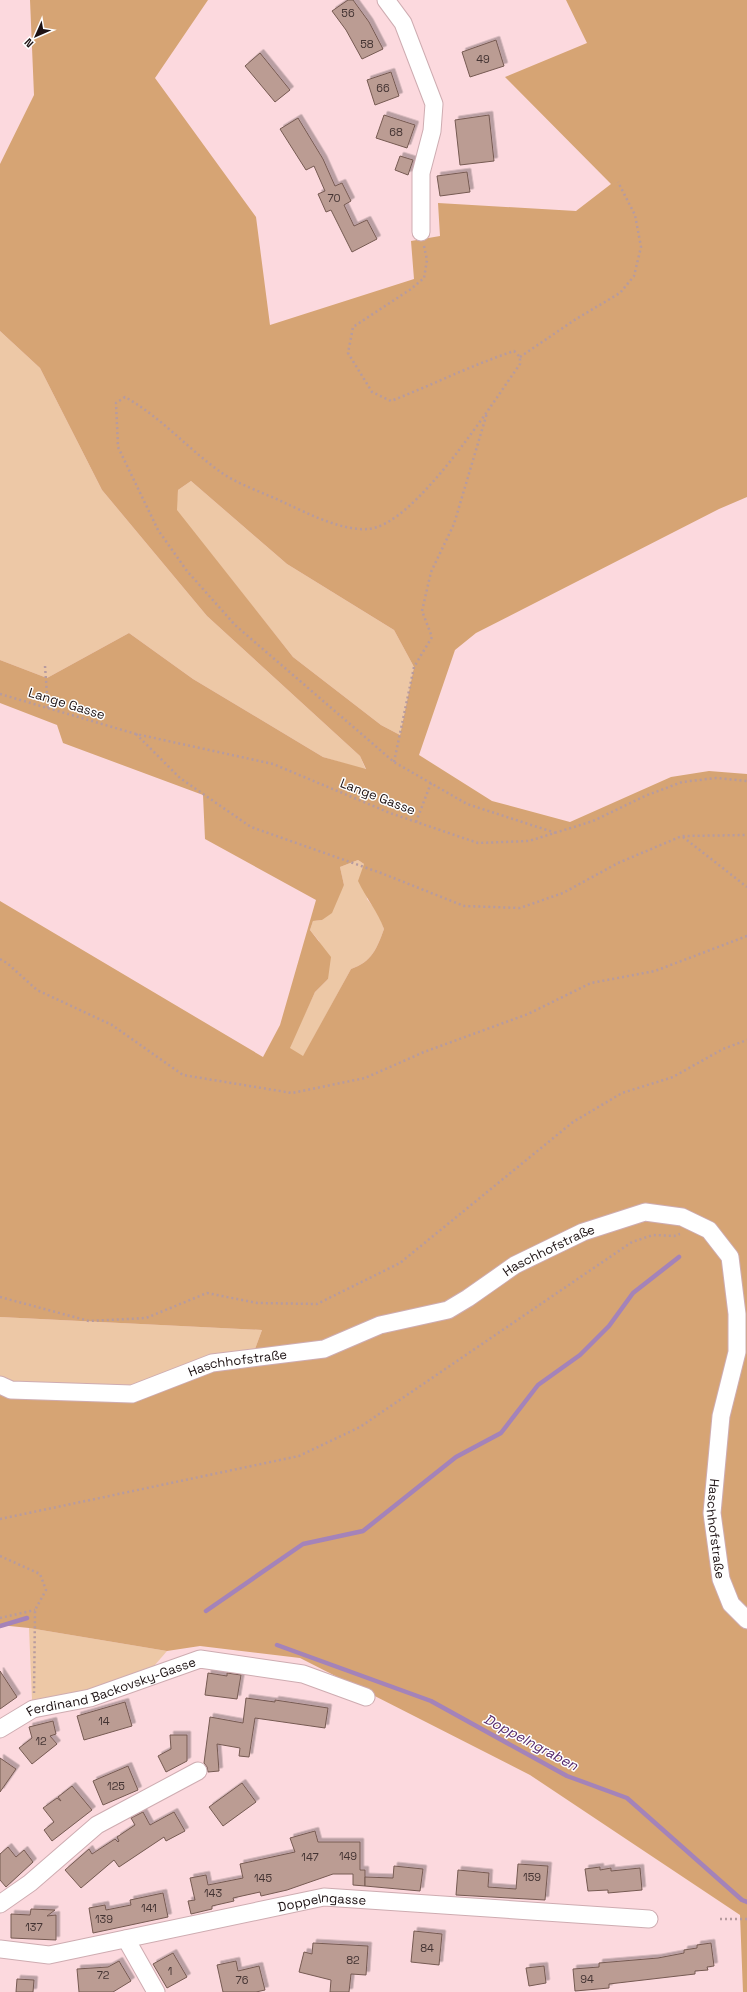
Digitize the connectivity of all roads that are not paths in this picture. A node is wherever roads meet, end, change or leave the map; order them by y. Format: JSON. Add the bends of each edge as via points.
{"nodes":[{"id":1,"x":386,"y":0,"type":"edge"},
{"id":2,"x":422,"y":232,"type":"road end"},
{"id":3,"x":0,"y":1385,"type":"edge"},
{"id":4,"x":747,"y":1620,"type":"edge"},
{"id":5,"x":366,"y":1698,"type":"dead end"},
{"id":6,"x":0,"y":1729,"type":"edge"},
{"id":7,"x":198,"y":1771,"type":"dead end"},
{"id":8,"x":0,"y":1904,"type":"edge"},
{"id":9,"x":649,"y":1919,"type":"dead end"},
{"id":10,"x":126,"y":1939,"type":"junction"},
{"id":11,"x":0,"y":1949,"type":"edge"},
{"id":12,"x":156,"y":1992,"type":"edge"}],
"edges":[{"from":1,"to":2,"type":"street","via":[[403,23],[434,104],[432,132],[420,173]]},
{"from":3,"to":4,"type":"street","name":"Haschhofstraße","via":[[11,1390],[132,1394],[212,1363],[324,1349],[380,1326],[448,1310],[515,1265],[583,1232],[645,1212],[682,1217],[708,1230],[730,1257],[737,1314],[737,1352],[721,1416],[712,1513],[721,1579],[731,1604]]},
{"from":5,"to":6,"type":"street","name":"Ferdinand Backovsky-Gasse","via":[[303,1674],[200,1659],[90,1698],[33,1709]]},
{"from":7,"to":8,"type":"street","via":[[97,1825],[30,1883]]},
{"from":9,"to":10,"type":"street","name":"Doppelngasse","via":[[324,1897]]},
{"from":10,"to":11,"type":"street","name":"Doppelngasse","via":[[49,1955]]},
{"from":10,"to":12,"type":"street"}]}
